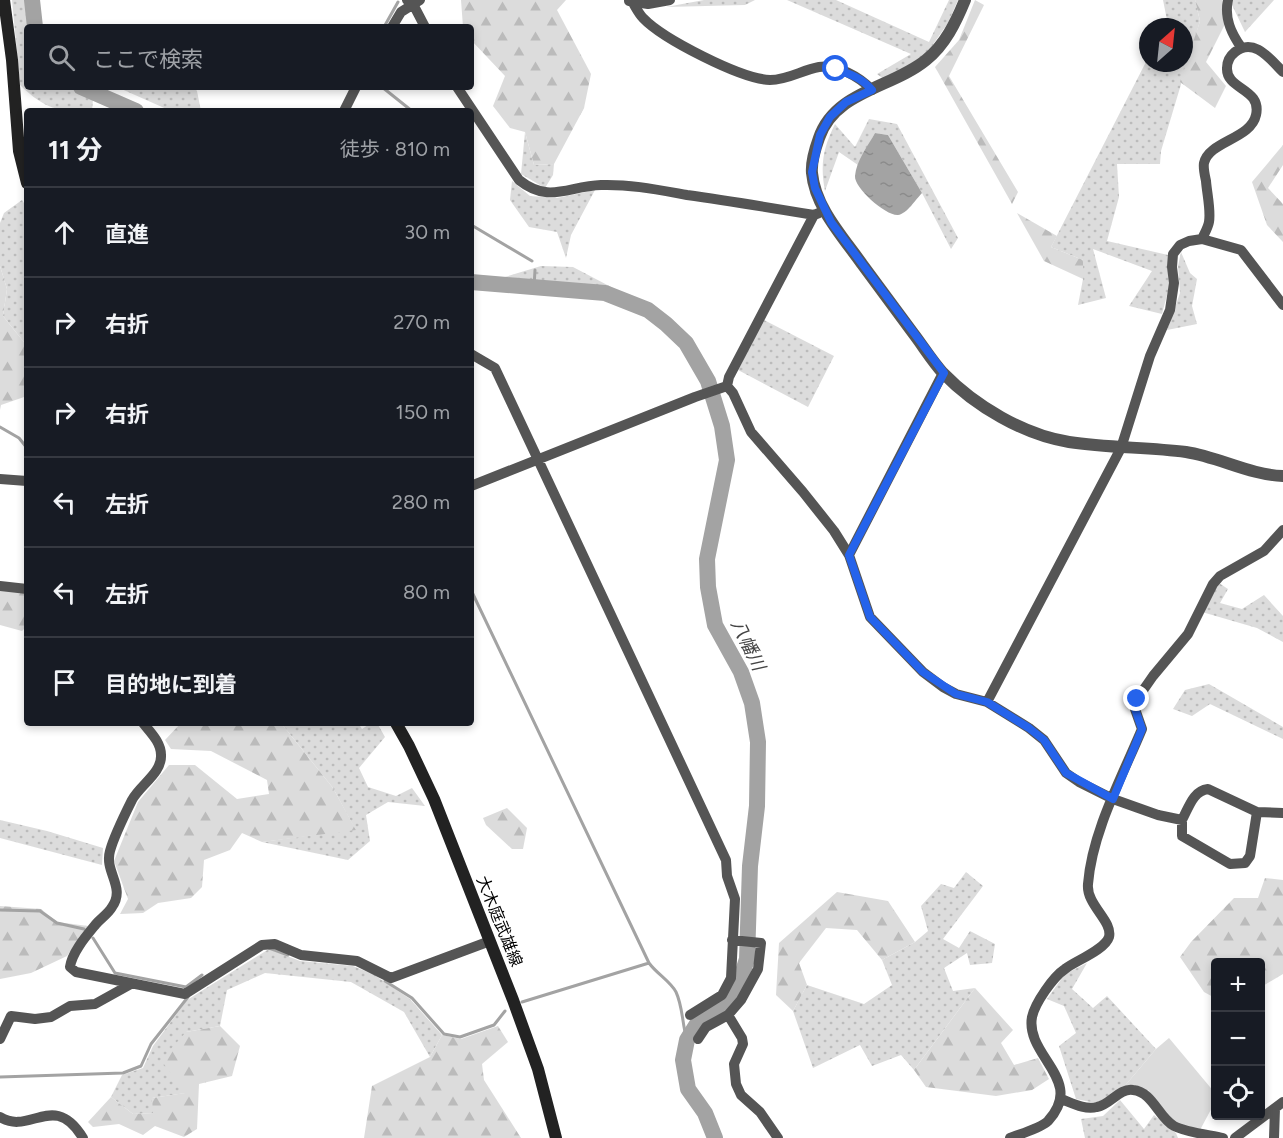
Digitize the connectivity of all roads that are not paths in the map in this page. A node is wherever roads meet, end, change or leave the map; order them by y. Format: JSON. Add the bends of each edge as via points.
{"nodes":[{"id":1,"x":4,"y":0,"type":"edge"},
{"id":2,"x":670,"y":0,"type":"edge"},
{"id":3,"x":965,"y":0,"type":"edge"},
{"id":4,"x":1228,"y":0,"type":"edge"},
{"id":5,"x":414,"y":1,"type":"edge"},
{"id":6,"x":629,"y":1,"type":"edge"},
{"id":7,"x":394,"y":24,"type":"edge"},
{"id":8,"x":424,"y":24,"type":"edge"},
{"id":9,"x":1241,"y":47,"type":"junction"},
{"id":10,"x":1283,"y":72,"type":"edge"},
{"id":11,"x":354,"y":90,"type":"edge"},
{"id":12,"x":459,"y":90,"type":"edge"},
{"id":13,"x":872,"y":90,"type":"junction"},
{"id":14,"x":346,"y":108,"type":"edge"},
{"id":15,"x":471,"y":108,"type":"edge"},
{"id":16,"x":474,"y":112,"type":"edge"},
{"id":17,"x":24,"y":171,"type":"edge"},
{"id":18,"x":819,"y":212,"type":"junction"},
{"id":19,"x":1202,"y":239,"type":"junction"},
{"id":20,"x":1283,"y":305,"type":"edge"},
{"id":21,"x":474,"y":356,"type":"edge"},
{"id":22,"x":944,"y":373,"type":"junction"},
{"id":23,"x":724,"y":387,"type":"junction"},
{"id":24,"x":1121,"y":448,"type":"junction"},
{"id":25,"x":538,"y":459,"type":"junction"},
{"id":26,"x":1283,"y":476,"type":"edge"},
{"id":27,"x":0,"y":479,"type":"edge"},
{"id":28,"x":24,"y":481,"type":"edge"},
{"id":29,"x":474,"y":485,"type":"edge"},
{"id":30,"x":1283,"y":530,"type":"edge"},
{"id":31,"x":849,"y":555,"type":"junction"},
{"id":32,"x":0,"y":585,"type":"edge"},
{"id":33,"x":24,"y":589,"type":"edge"},
{"id":34,"x":987,"y":702,"type":"junction"},
{"id":35,"x":145,"y":726,"type":"edge"},
{"id":36,"x":398,"y":726,"type":"edge"},
{"id":37,"x":1113,"y":799,"type":"junction"},
{"id":38,"x":1257,"y":812,"type":"junction"},
{"id":39,"x":1283,"y":813,"type":"edge"},
{"id":40,"x":1182,"y":820,"type":"junction"},
{"id":41,"x":732,"y":940,"type":"junction"},
{"id":42,"x":490,"y":941,"type":"junction"},
{"id":43,"x":131,"y":984,"type":"junction"},
{"id":44,"x":690,"y":1015,"type":"dead end"},
{"id":45,"x":728,"y":1015,"type":"junction"},
{"id":46,"x":0,"y":1039,"type":"edge"},
{"id":47,"x":698,"y":1039,"type":"dead end"},
{"id":48,"x":1061,"y":1099,"type":"junction"},
{"id":49,"x":1279,"y":1105,"type":"edge"},
{"id":50,"x":0,"y":1117,"type":"edge"},
{"id":51,"x":83,"y":1138,"type":"edge"},
{"id":52,"x":556,"y":1138,"type":"edge"},
{"id":53,"x":778,"y":1138,"type":"edge"},
{"id":54,"x":1010,"y":1138,"type":"edge"},
{"id":55,"x":1223,"y":1138,"type":"edge"},
{"id":56,"x":1235,"y":1138,"type":"edge"},
{"id":57,"x":1274,"y":1138,"type":"edge"}],
"edges":[{"from":1,"to":17,"type":"main road"},
{"from":2,"to":6,"type":"street","via":[[648,4]]},
{"from":3,"to":13,"type":"street","via":[[944,41],[927,60]]},
{"from":4,"to":9,"type":"street","via":[[1226,10],[1232,34]]},
{"from":5,"to":7,"type":"street"},
{"from":5,"to":8,"type":"street"},
{"from":6,"to":13,"type":"street","via":[[642,18],[665,35],[726,68],[770,80],[829,67],[851,74]]},
{"from":9,"to":10,"type":"street","via":[[1253,47],[1266,54]]},
{"from":9,"to":19,"type":"street","via":[[1230,56],[1227,69],[1232,81],[1254,97],[1255,119],[1240,134],[1212,151],[1204,163],[1209,223]]},
{"from":11,"to":14,"type":"street"},
{"from":12,"to":15,"type":"street"},
{"from":13,"to":18,"type":"street","via":[[846,102],[830,117],[820,135],[812,172]]},
{"from":16,"to":18,"type":"street","via":[[519,180],[542,193],[590,186],[633,186]]},
{"from":18,"to":22,"type":"street"},
{"from":18,"to":23,"type":"street"},
{"from":19,"to":20,"type":"street","via":[[1241,250]]},
{"from":19,"to":24,"type":"street","via":[[1180,245],[1173,254],[1170,310],[1150,356]]},
{"from":21,"to":25,"type":"street","via":[[495,368]]},
{"from":22,"to":24,"type":"street","via":[[1000,416],[1029,430],[1066,442]]},
{"from":22,"to":31,"type":"street"},
{"from":23,"to":25,"type":"street"},
{"from":23,"to":31,"type":"street","via":[[734,393],[751,432],[816,508]]},
{"from":24,"to":26,"type":"street","via":[[1190,453]]},
{"from":24,"to":34,"type":"street"},
{"from":25,"to":29,"type":"street"},
{"from":25,"to":41,"type":"street","via":[[726,860],[735,899]]},
{"from":27,"to":28,"type":"street"},
{"from":30,"to":37,"type":"street","via":[[1264,551],[1213,584],[1188,634],[1137,699],[1135,709],[1142,729]]},
{"from":31,"to":34,"type":"street","via":[[870,617],[923,672],[943,687]]},
{"from":32,"to":33,"type":"street"},
{"from":34,"to":37,"type":"street","via":[[1044,740],[1066,773]]},
{"from":35,"to":43,"type":"street","via":[[159,743],[159,767],[133,798],[110,850],[108,866],[118,887],[117,897],[71,959],[70,966],[76,972]]},
{"from":36,"to":42,"type":"main road","name":"大木庭武雄線","via":[[434,799]]},
{"from":37,"to":40,"type":"street"},
{"from":37,"to":48,"type":"street","via":[[1102,824],[1088,884],[1088,896],[1109,927],[1109,936],[1105,944],[1062,970],[1040,999],[1032,1018],[1033,1033],[1059,1081]]},
{"from":38,"to":39,"type":"street"},
{"from":38,"to":40,"type":"street","via":[[1208,789],[1196,794]]},
{"from":38,"to":40,"type":"street","via":[[1250,856],[1245,863],[1230,864],[1182,836]]},
{"from":41,"to":44,"type":"street","via":[[731,978],[722,995]]},
{"from":41,"to":45,"type":"street","via":[[761,943],[758,969]]},
{"from":42,"to":43,"type":"street","via":[[391,978],[357,962],[301,955],[275,944],[262,945],[185,994]]},
{"from":42,"to":52,"type":"main road","name":"大木庭武雄線","via":[[538,1069]]},
{"from":43,"to":46,"type":"street","via":[[95,1004],[70,1006],[51,1017],[11,1016]]},
{"from":45,"to":47,"type":"street","via":[[706,1027]]},
{"from":45,"to":53,"type":"street","via":[[743,1044],[734,1064],[736,1084]]},
{"from":48,"to":54,"type":"street","via":[[1047,1122]]},
{"from":48,"to":55,"type":"street","via":[[1085,1108],[1098,1107],[1132,1089],[1144,1093],[1176,1127]]},
{"from":49,"to":56,"type":"street"},
{"from":49,"to":57,"type":"street"},
{"from":50,"to":51,"type":"street","via":[[17,1123],[46,1114],[63,1117],[75,1125]]}]}
